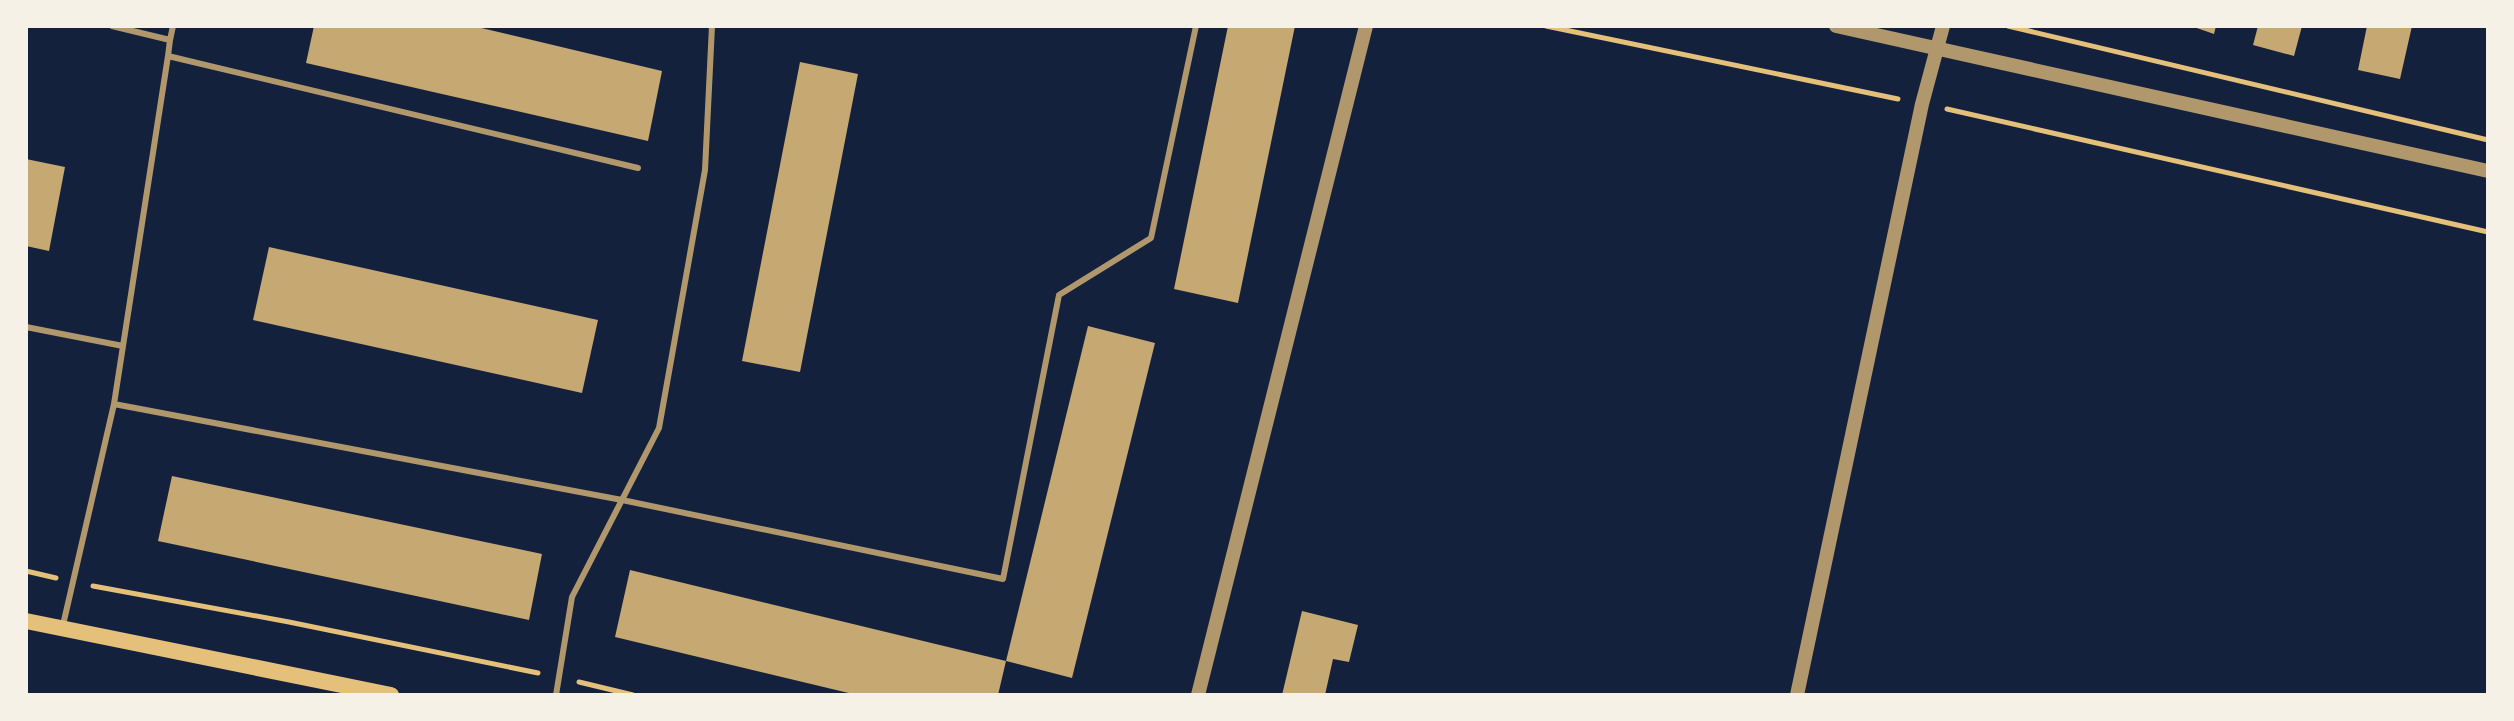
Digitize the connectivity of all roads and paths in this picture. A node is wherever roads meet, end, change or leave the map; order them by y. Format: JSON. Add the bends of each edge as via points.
{"nodes":[{"id":1,"x":112,"y":26,"type":"edge"},
{"id":2,"x":173,"y":26,"type":"edge"},
{"id":3,"x":712,"y":26,"type":"edge"},
{"id":4,"x":1196,"y":26,"type":"edge"},
{"id":5,"x":1366,"y":26,"type":"edge"},
{"id":6,"x":1546,"y":26,"type":"edge"},
{"id":7,"x":1836,"y":26,"type":"edge"},
{"id":8,"x":1943,"y":26,"type":"edge"},
{"id":9,"x":2008,"y":26,"type":"edge"},
{"id":10,"x":170,"y":40,"type":"junction"},
{"id":11,"x":1936,"y":50,"type":"junction"},
{"id":12,"x":168,"y":56,"type":"junction"},
{"id":13,"x":1922,"y":104,"type":"junction"},
{"id":14,"x":2488,"y":140,"type":"edge"},
{"id":15,"x":638,"y":168,"type":"dead end"},
{"id":16,"x":2488,"y":171,"type":"edge"},
{"id":17,"x":2488,"y":232,"type":"edge"},
{"id":18,"x":26,"y":327,"type":"edge"},
{"id":19,"x":123,"y":346,"type":"junction"},
{"id":20,"x":114,"y":404,"type":"junction"},
{"id":21,"x":622,"y":500,"type":"junction"},
{"id":22,"x":26,"y":571,"type":"edge"},
{"id":23,"x":73,"y":582,"type":"junction"},
{"id":24,"x":26,"y":621,"type":"edge"},
{"id":25,"x":62,"y":629,"type":"junction"},
{"id":26,"x":559,"y":677,"type":"junction"},
{"id":27,"x":391,"y":695,"type":"edge"},
{"id":28,"x":556,"y":695,"type":"edge"},
{"id":29,"x":633,"y":695,"type":"edge"},
{"id":30,"x":1198,"y":695,"type":"edge"},
{"id":31,"x":1797,"y":695,"type":"edge"}],
"edges":[{"from":1,"to":10,"type":"lane"},
{"from":2,"to":10,"type":"lane"},
{"from":3,"to":21,"type":"lane","via":[[705,170],[659,428]]},
{"from":4,"to":21,"type":"lane","via":[[1151,238],[1059,295],[1003,579]]},
{"from":5,"to":30,"type":"street"},
{"from":6,"to":13,"type":"path"},
{"from":7,"to":11,"type":"street"},
{"from":8,"to":11,"type":"street"},
{"from":9,"to":14,"type":"path"},
{"from":10,"to":12,"type":"lane"},
{"from":11,"to":13,"type":"street"},
{"from":11,"to":16,"type":"street"},
{"from":12,"to":15,"type":"lane"},
{"from":12,"to":19,"type":"lane"},
{"from":13,"to":17,"type":"path"},
{"from":13,"to":31,"type":"street"},
{"from":18,"to":19,"type":"lane"},
{"from":19,"to":20,"type":"lane"},
{"from":20,"to":21,"type":"lane"},
{"from":20,"to":23,"type":"lane"},
{"from":21,"to":26,"type":"lane","via":[[572,597]]},
{"from":22,"to":23,"type":"path"},
{"from":23,"to":25,"type":"lane"},
{"from":23,"to":26,"type":"path"},
{"from":24,"to":25,"type":"main road"},
{"from":25,"to":27,"type":"main road"},
{"from":26,"to":28,"type":"lane"},
{"from":26,"to":29,"type":"path"}]}
